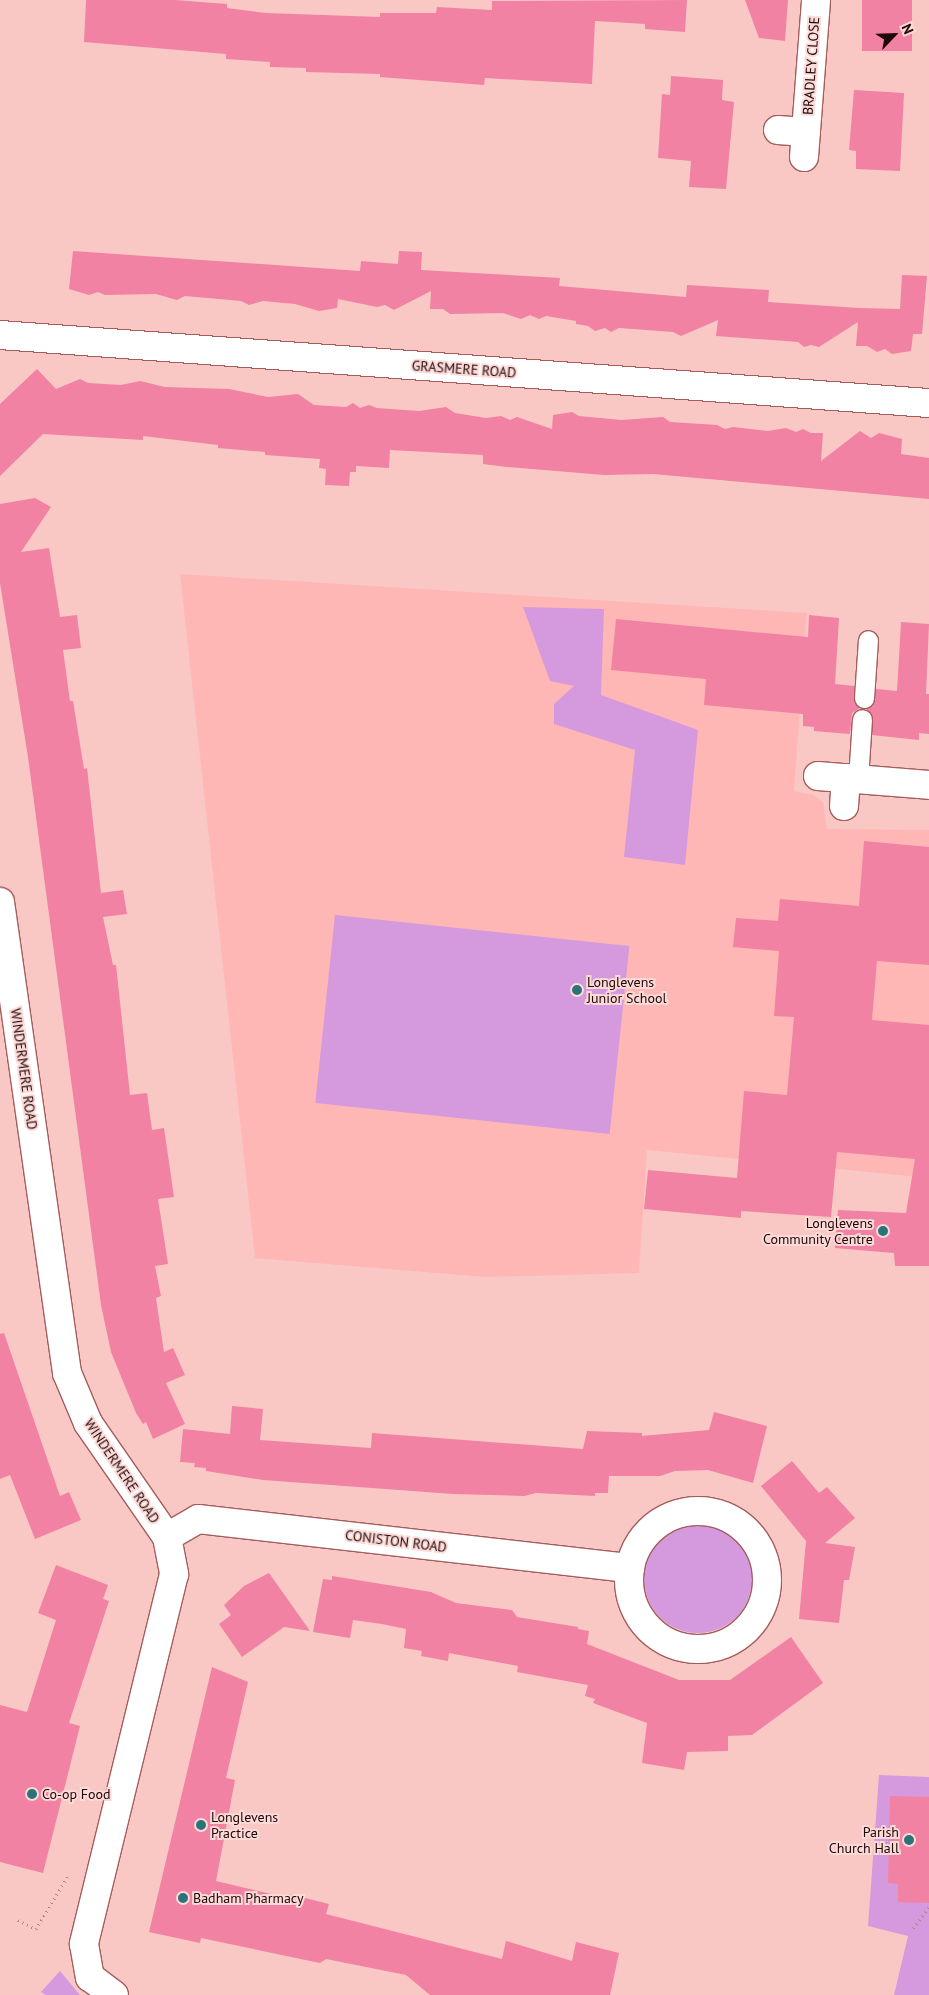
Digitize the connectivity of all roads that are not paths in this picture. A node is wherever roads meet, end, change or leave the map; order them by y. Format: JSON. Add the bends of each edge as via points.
{"nodes":[{"id":1,"x":816,"y":0,"type":"edge"},
{"id":2,"x":778,"y":130,"type":"dead end"},
{"id":3,"x":0,"y":335,"type":"edge"},
{"id":4,"x":929,"y":403,"type":"edge"},
{"id":5,"x":868,"y":640,"type":"dead end"},
{"id":6,"x":864,"y":698,"type":"dead end"},
{"id":7,"x":862,"y":719,"type":"dead end"},
{"id":8,"x":818,"y":776,"type":"dead end"},
{"id":9,"x":852,"y":778,"type":"junction"},
{"id":10,"x":929,"y":785,"type":"edge"},
{"id":11,"x":844,"y":806,"type":"dead end"},
{"id":12,"x":0,"y":902,"type":"edge"},
{"id":13,"x":167,"y":1537,"type":"junction"},
{"id":14,"x":630,"y":1568,"type":"junction"},
{"id":15,"x":114,"y":1995,"type":"edge"}],
"edges":[{"from":1,"to":2,"type":"street","name":"BRADLEY CLOSE","via":[[805,145]]},
{"from":3,"to":4,"type":"street","name":"GRASMERE ROAD"},
{"from":5,"to":6,"type":"lane"},
{"from":7,"to":9,"type":"lane"},
{"from":8,"to":9,"type":"street"},
{"from":9,"to":10,"type":"street"},
{"from":9,"to":11,"type":"street"},
{"from":12,"to":13,"type":"street","name":"WINDERMERE ROAD","via":[[68,1372],[88,1423]]},
{"from":13,"to":14,"type":"street","name":"CONISTON ROAD","via":[[198,1519]]},
{"from":13,"to":15,"type":"street","name":"WINDERMERE ROAD","via":[[174,1574],[84,1944],[90,1977]]},
{"from":14,"to":14,"type":"street","via":[[643,1538],[655,1525],[688,1511],[706,1511],[740,1524],[753,1537],[762,1552],[768,1588],[754,1621],[742,1634],[717,1646],[690,1649],[665,1640],[644,1623],[630,1590]]}]}
